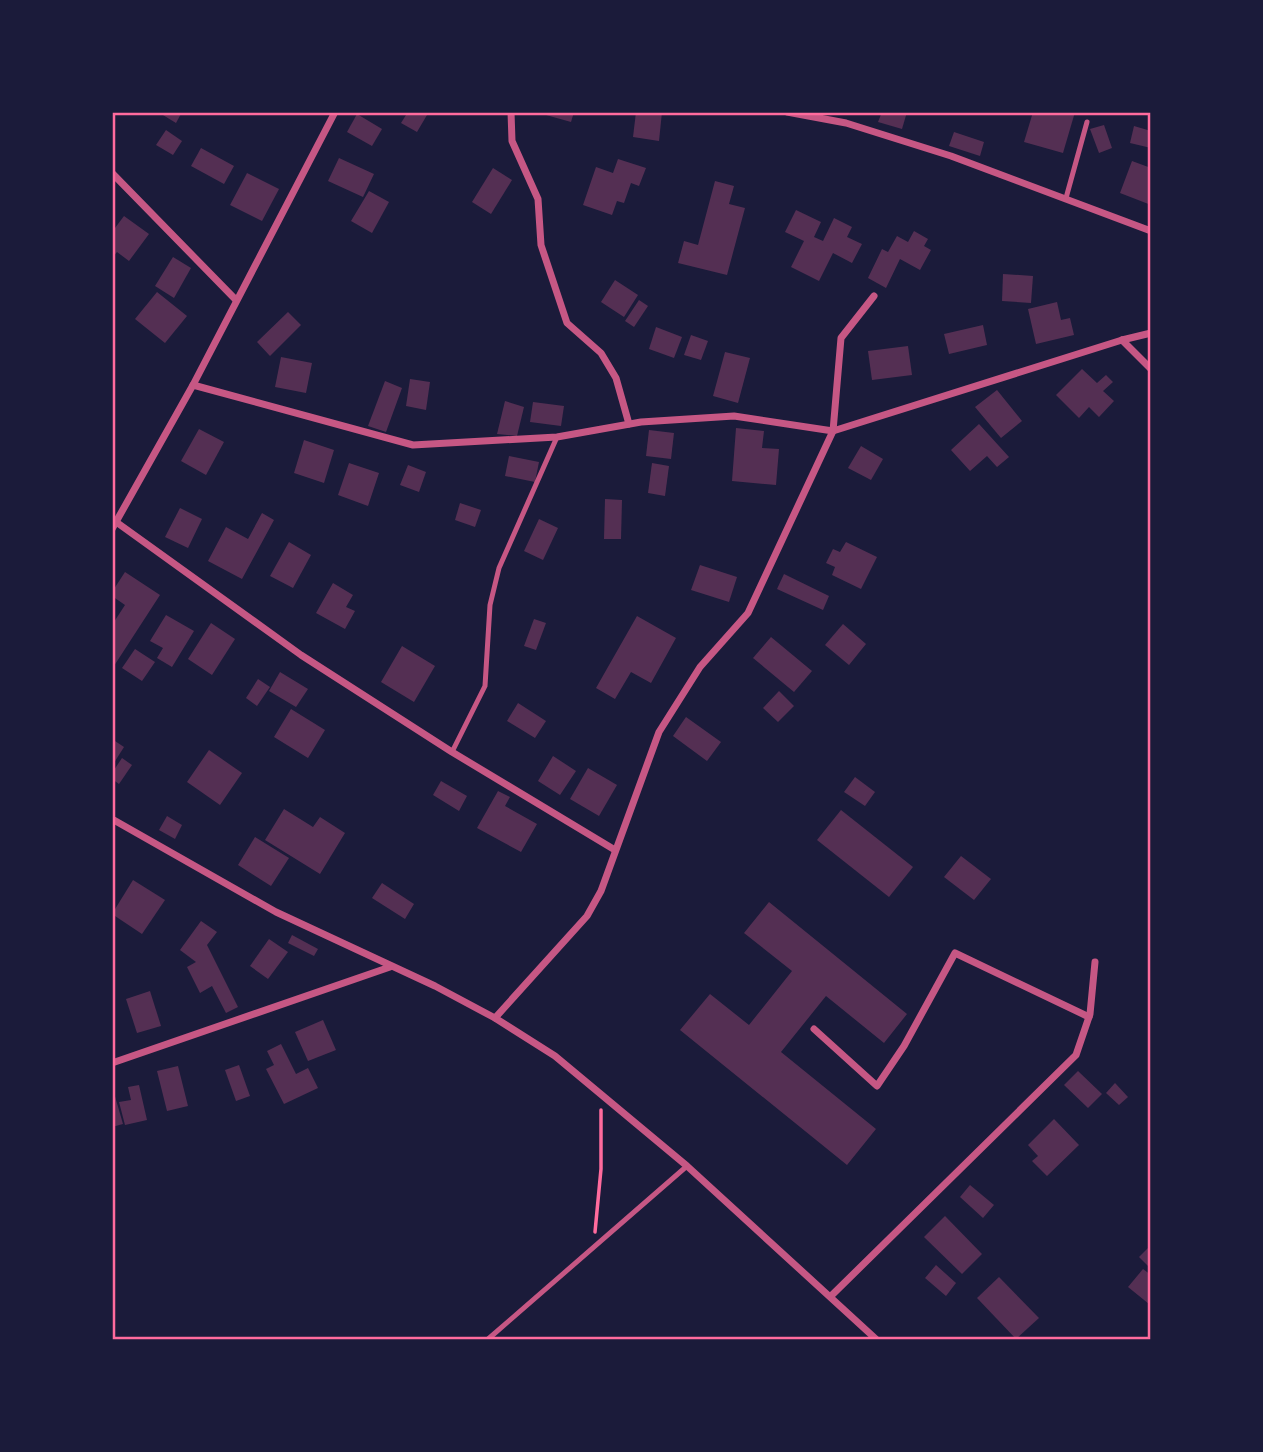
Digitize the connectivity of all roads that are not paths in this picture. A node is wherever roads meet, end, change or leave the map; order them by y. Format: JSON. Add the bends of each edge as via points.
{"nodes":[{"id":1,"x":335,"y":112,"type":"edge"},
{"id":2,"x":512,"y":112,"type":"edge"},
{"id":3,"x":788,"y":112,"type":"edge"},
{"id":4,"x":1087,"y":122,"type":"dead end"},
{"id":5,"x":112,"y":173,"type":"edge"},
{"id":6,"x":1066,"y":198,"type":"junction"},
{"id":7,"x":1151,"y":231,"type":"edge"},
{"id":8,"x":874,"y":296,"type":"dead end"},
{"id":9,"x":236,"y":300,"type":"junction"},
{"id":10,"x":1151,"y":333,"type":"edge"},
{"id":11,"x":1122,"y":340,"type":"junction"},
{"id":12,"x":1151,"y":369,"type":"edge"},
{"id":13,"x":193,"y":386,"type":"junction"},
{"id":14,"x":629,"y":424,"type":"junction"},
{"id":15,"x":833,"y":431,"type":"junction"},
{"id":16,"x":557,"y":437,"type":"junction"},
{"id":17,"x":114,"y":523,"type":"edge"},
{"id":18,"x":452,"y":752,"type":"junction"},
{"id":19,"x":112,"y":819,"type":"edge"},
{"id":20,"x":615,"y":850,"type":"junction"},
{"id":21,"x":1095,"y":962,"type":"dead end"},
{"id":22,"x":390,"y":967,"type":"junction"},
{"id":23,"x":1089,"y":1017,"type":"junction"},
{"id":24,"x":495,"y":1018,"type":"junction"},
{"id":25,"x":814,"y":1029,"type":"dead end"},
{"id":26,"x":112,"y":1063,"type":"edge"},
{"id":27,"x":687,"y":1167,"type":"junction"},
{"id":28,"x":831,"y":1296,"type":"junction"},
{"id":29,"x":487,"y":1340,"type":"edge"},
{"id":30,"x":877,"y":1340,"type":"edge"}],
"edges":[{"from":1,"to":9,"type":"street"},
{"from":2,"to":14,"type":"street","via":[[512,141],[538,199],[541,246],[567,323],[601,353],[616,378]]},
{"from":3,"to":6,"type":"street","via":[[846,122]]},
{"from":4,"to":6,"type":"lane"},
{"from":5,"to":9,"type":"street"},
{"from":6,"to":7,"type":"street"},
{"from":8,"to":15,"type":"street","via":[[841,338]]},
{"from":9,"to":13,"type":"street"},
{"from":10,"to":11,"type":"street"},
{"from":11,"to":12,"type":"street"},
{"from":11,"to":15,"type":"street"},
{"from":13,"to":16,"type":"street","via":[[413,445]]},
{"from":13,"to":17,"type":"street"},
{"from":14,"to":15,"type":"street","via":[[734,416]]},
{"from":14,"to":16,"type":"street"},
{"from":15,"to":20,"type":"street","via":[[748,613],[700,667],[659,732]]},
{"from":16,"to":18,"type":"lane","via":[[499,568],[490,605],[485,686]]},
{"from":17,"to":18,"type":"street","via":[[300,655]]},
{"from":18,"to":20,"type":"street"},
{"from":19,"to":22,"type":"street","via":[[276,912]]},
{"from":20,"to":24,"type":"street","via":[[587,916]]},
{"from":21,"to":23,"type":"street"},
{"from":22,"to":24,"type":"street"},
{"from":22,"to":26,"type":"street"},
{"from":23,"to":25,"type":"street","via":[[955,953],[877,1086]]},
{"from":23,"to":28,"type":"street","via":[[1076,1055]]},
{"from":24,"to":27,"type":"street","via":[[555,1056]]},
{"from":27,"to":28,"type":"street"},
{"from":27,"to":29,"type":"lane"},
{"from":28,"to":30,"type":"street"}]}
